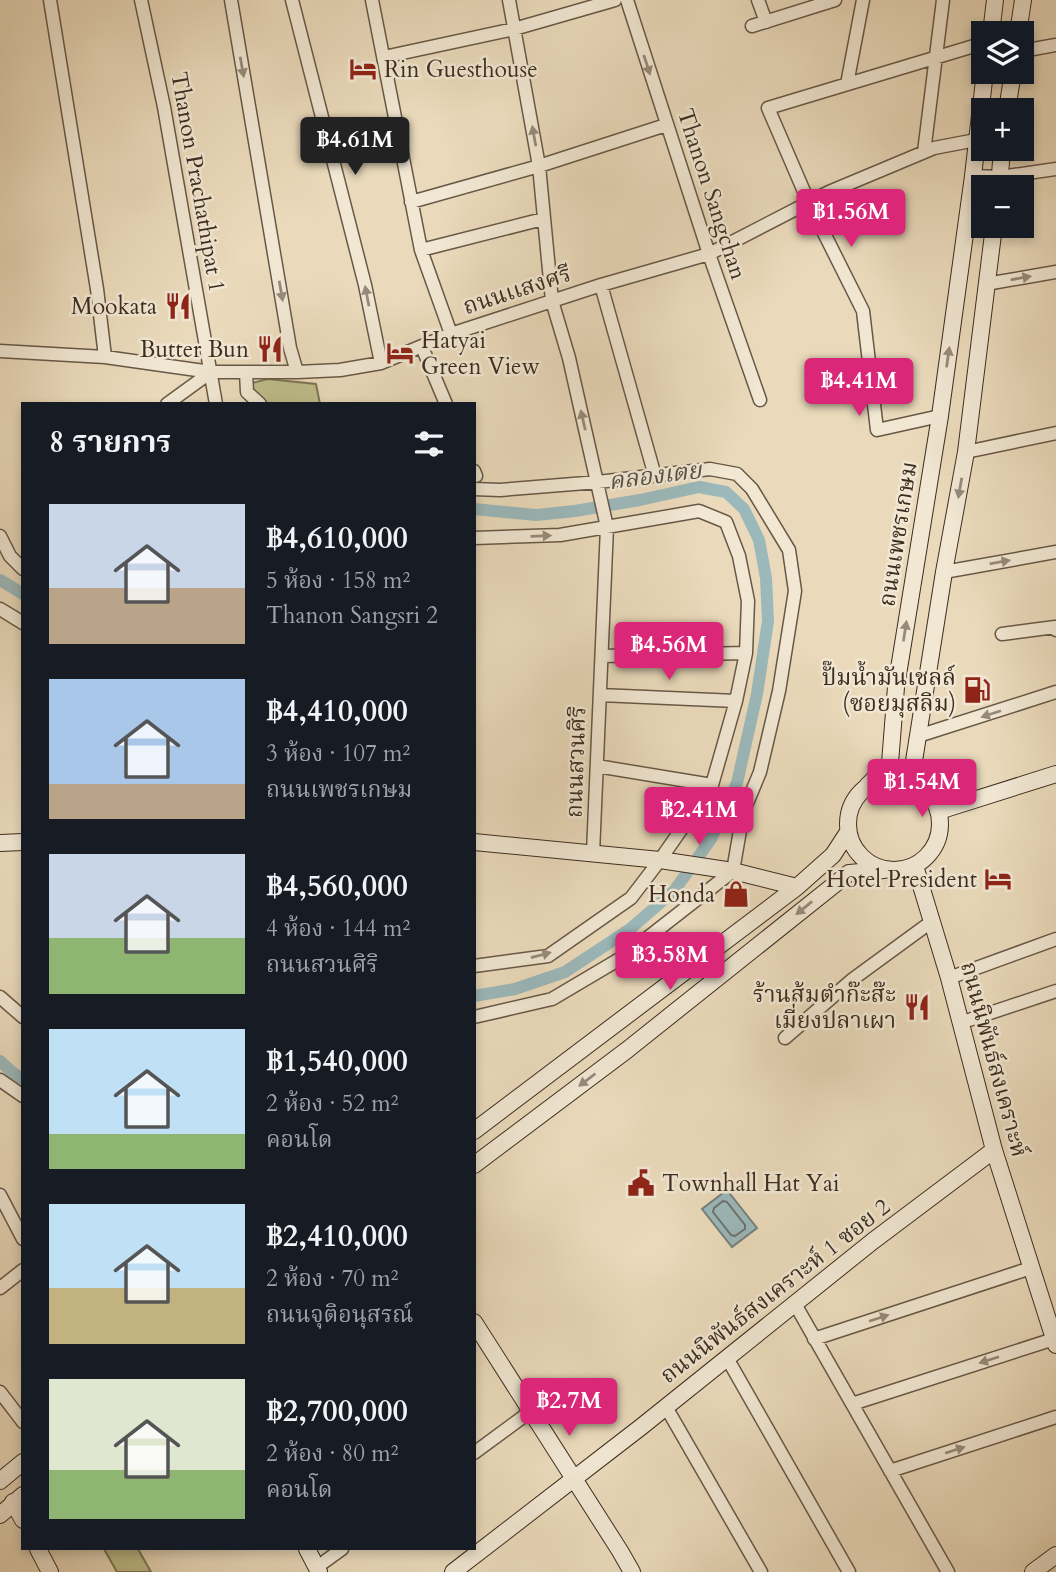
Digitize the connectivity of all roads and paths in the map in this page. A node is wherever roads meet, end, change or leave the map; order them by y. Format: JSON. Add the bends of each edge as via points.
{"nodes":[{"id":1,"x":50,"y":0,"type":"edge"},
{"id":2,"x":141,"y":0,"type":"edge"},
{"id":3,"x":230,"y":0,"type":"edge"},
{"id":4,"x":292,"y":0,"type":"edge"},
{"id":5,"x":372,"y":0,"type":"edge"},
{"id":6,"x":509,"y":0,"type":"edge"},
{"id":7,"x":615,"y":0,"type":"edge"},
{"id":8,"x":626,"y":0,"type":"edge"},
{"id":9,"x":758,"y":0,"type":"edge"},
{"id":10,"x":835,"y":0,"type":"edge"},
{"id":11,"x":863,"y":0,"type":"edge"},
{"id":12,"x":943,"y":0,"type":"edge"},
{"id":13,"x":995,"y":0,"type":"edge"},
{"id":14,"x":1023,"y":0,"type":"edge"},
{"id":15,"x":992,"y":21,"type":"edge"},
{"id":16,"x":1020,"y":21,"type":"edge"},
{"id":17,"x":766,"y":22,"type":"junction"},
{"id":18,"x":752,"y":26,"type":"dead end"},
{"id":19,"x":514,"y":29,"type":"junction"},
{"id":20,"x":1056,"y":46,"type":"edge"},
{"id":21,"x":971,"y":47,"type":"edge"},
{"id":22,"x":1034,"y":49,"type":"edge"},
{"id":23,"x":384,"y":57,"type":"junction"},
{"id":24,"x":937,"y":57,"type":"junction"},
{"id":25,"x":847,"y":84,"type":"junction"},
{"id":26,"x":666,"y":125,"type":"junction"},
{"id":27,"x":971,"y":142,"type":"edge"},
{"id":28,"x":924,"y":152,"type":"junction"},
{"id":29,"x":539,"y":166,"type":"junction"},
{"id":30,"x":1056,"y":169,"type":"edge"},
{"id":31,"x":1030,"y":175,"type":"edge"},
{"id":32,"x":971,"y":191,"type":"edge"},
{"id":33,"x":411,"y":202,"type":"junction"},
{"id":34,"x":809,"y":203,"type":"junction"},
{"id":35,"x":543,"y":219,"type":"junction"},
{"id":36,"x":992,"y":238,"type":"edge"},
{"id":37,"x":421,"y":250,"type":"junction"},
{"id":38,"x":709,"y":254,"type":"junction"},
{"id":39,"x":1056,"y":272,"type":"edge"},
{"id":40,"x":986,"y":284,"type":"junction"},
{"id":41,"x":601,"y":285,"type":"junction"},
{"id":42,"x":552,"y":301,"type":"junction"},
{"id":43,"x":451,"y":334,"type":"junction"},
{"id":44,"x":422,"y":347,"type":"junction"},
{"id":45,"x":0,"y":351,"type":"edge"},
{"id":46,"x":105,"y":356,"type":"junction"},
{"id":47,"x":381,"y":363,"type":"junction"},
{"id":48,"x":211,"y":372,"type":"junction"},
{"id":49,"x":246,"y":372,"type":"junction"},
{"id":50,"x":297,"y":372,"type":"junction"},
{"id":51,"x":760,"y":400,"type":"dead end"},
{"id":52,"x":170,"y":402,"type":"edge"},
{"id":53,"x":216,"y":402,"type":"edge"},
{"id":54,"x":258,"y":402,"type":"edge"},
{"id":55,"x":445,"y":402,"type":"edge"},
{"id":56,"x":940,"y":416,"type":"junction"},
{"id":57,"x":1056,"y":433,"type":"edge"},
{"id":58,"x":966,"y":452,"type":"junction"},
{"id":59,"x":655,"y":476,"type":"junction"},
{"id":60,"x":476,"y":478,"type":"edge"},
{"id":61,"x":599,"y":484,"type":"junction"},
{"id":62,"x":607,"y":525,"type":"junction"},
{"id":63,"x":0,"y":536,"type":"edge"},
{"id":64,"x":476,"y":538,"type":"edge"},
{"id":65,"x":1056,"y":552,"type":"edge"},
{"id":66,"x":21,"y":567,"type":"edge"},
{"id":67,"x":944,"y":572,"type":"junction"},
{"id":68,"x":0,"y":609,"type":"edge"},
{"id":69,"x":21,"y":621,"type":"edge"},
{"id":70,"x":1056,"y":630,"type":"edge"},
{"id":71,"x":1002,"y":634,"type":"dead end"},
{"id":72,"x":746,"y":653,"type":"junction"},
{"id":73,"x":602,"y":656,"type":"junction"},
{"id":74,"x":1056,"y":692,"type":"edge"},
{"id":75,"x":600,"y":695,"type":"junction"},
{"id":76,"x":736,"y":701,"type":"junction"},
{"id":77,"x":918,"y":736,"type":"junction"},
{"id":78,"x":597,"y":766,"type":"junction"},
{"id":79,"x":1056,"y":774,"type":"edge"},
{"id":80,"x":712,"y":785,"type":"junction"},
{"id":81,"x":867,"y":786,"type":"junction"},
{"id":82,"x":926,"y":790,"type":"junction"},
{"id":83,"x":939,"y":811,"type":"junction"},
{"id":84,"x":848,"y":832,"type":"junction"},
{"id":85,"x":21,"y":842,"type":"edge"},
{"id":86,"x":476,"y":842,"type":"edge"},
{"id":87,"x":0,"y":843,"type":"edge"},
{"id":88,"x":593,"y":853,"type":"junction"},
{"id":89,"x":660,"y":860,"type":"junction"},
{"id":90,"x":915,"y":866,"type":"junction"},
{"id":91,"x":884,"y":870,"type":"junction"},
{"id":92,"x":733,"y":871,"type":"junction"},
{"id":93,"x":797,"y":887,"type":"junction"},
{"id":94,"x":931,"y":922,"type":"junction"},
{"id":95,"x":1056,"y":939,"type":"edge"},
{"id":96,"x":476,"y":966,"type":"edge"},
{"id":97,"x":948,"y":978,"type":"junction"},
{"id":98,"x":1056,"y":991,"type":"edge"},
{"id":99,"x":0,"y":997,"type":"edge"},
{"id":100,"x":21,"y":1015,"type":"edge"},
{"id":101,"x":476,"y":1017,"type":"edge"},
{"id":102,"x":960,"y":1023,"type":"junction"},
{"id":103,"x":610,"y":1028,"type":"junction"},
{"id":104,"x":785,"y":1038,"type":"dead end"},
{"id":105,"x":627,"y":1050,"type":"junction"},
{"id":106,"x":0,"y":1080,"type":"edge"},
{"id":107,"x":21,"y":1095,"type":"edge"},
{"id":108,"x":476,"y":1129,"type":"edge"},
{"id":109,"x":994,"y":1150,"type":"junction"},
{"id":110,"x":476,"y":1163,"type":"edge"},
{"id":111,"x":0,"y":1195,"type":"edge"},
{"id":112,"x":21,"y":1235,"type":"edge"},
{"id":113,"x":1031,"y":1268,"type":"junction"},
{"id":114,"x":21,"y":1272,"type":"edge"},
{"id":115,"x":0,"y":1289,"type":"edge"},
{"id":116,"x":1048,"y":1295,"type":"edge"},
{"id":117,"x":794,"y":1304,"type":"junction"},
{"id":118,"x":476,"y":1325,"type":"edge"},
{"id":119,"x":814,"y":1339,"type":"junction"},
{"id":120,"x":1055,"y":1342,"type":"edge"},
{"id":121,"x":727,"y":1358,"type":"junction"},
{"id":122,"x":0,"y":1392,"type":"edge"},
{"id":123,"x":852,"y":1404,"type":"junction"},
{"id":124,"x":666,"y":1407,"type":"junction"},
{"id":125,"x":531,"y":1411,"type":"junction"},
{"id":126,"x":1056,"y":1417,"type":"edge"},
{"id":127,"x":21,"y":1419,"type":"edge"},
{"id":128,"x":476,"y":1452,"type":"edge"},
{"id":129,"x":21,"y":1464,"type":"edge"},
{"id":130,"x":890,"y":1471,"type":"junction"},
{"id":131,"x":573,"y":1480,"type":"junction"},
{"id":132,"x":0,"y":1481,"type":"edge"},
{"id":133,"x":18,"y":1499,"type":"edge"},
{"id":134,"x":0,"y":1515,"type":"edge"},
{"id":135,"x":39,"y":1550,"type":"edge"},
{"id":136,"x":308,"y":1550,"type":"edge"},
{"id":137,"x":341,"y":1550,"type":"edge"},
{"id":138,"x":1056,"y":1555,"type":"edge"},
{"id":139,"x":318,"y":1570,"type":"edge"},
{"id":140,"x":50,"y":1572,"type":"edge"},
{"id":141,"x":453,"y":1572,"type":"edge"},
{"id":142,"x":632,"y":1572,"type":"edge"},
{"id":143,"x":761,"y":1572,"type":"edge"},
{"id":144,"x":849,"y":1572,"type":"edge"},
{"id":145,"x":948,"y":1572,"type":"edge"},
{"id":146,"x":1033,"y":1572,"type":"edge"}],
"edges":[{"from":1,"to":46,"type":"street"},
{"from":2,"to":48,"type":"street","name":"Thanon Prachathipat 1"},
{"from":3,"to":50,"type":"street","one_way":true},
{"from":47,"to":4,"type":"street","one_way":true},
{"from":5,"to":23,"type":"street"},
{"from":6,"to":19,"type":"street","name":"ถนนสวนศิริ"},
{"from":7,"to":19,"type":"street"},
{"from":8,"to":26,"type":"street","name":"Thanon Sangchan","one_way":true},
{"from":9,"to":17,"type":"street"},
{"from":10,"to":17,"type":"street"},
{"from":11,"to":25,"type":"street"},
{"from":12,"to":24,"type":"street"},
{"from":13,"to":15,"type":"main road"},
{"from":14,"to":16,"type":"main road"},
{"from":17,"to":18,"type":"street"},
{"from":19,"to":23,"type":"street"},
{"from":29,"to":19,"type":"street","name":"ถนนสวนศิริ","one_way":true},
{"from":20,"to":22,"type":"street"},
{"from":21,"to":24,"type":"street"},
{"from":23,"to":33,"type":"street"},
{"from":24,"to":25,"type":"street"},
{"from":24,"to":28,"type":"street"},
{"from":25,"to":34,"type":"street","via":[[768,108]]},
{"from":26,"to":29,"type":"street"},
{"from":26,"to":38,"type":"street","name":"Thanon Sangchan"},
{"from":27,"to":28,"type":"street","name":"ถนนเเสงศรี"},
{"from":28,"to":34,"type":"street","name":"ถนนเเสงศรี"},
{"from":29,"to":33,"type":"street"},
{"from":29,"to":35,"type":"street","name":"ถนนสวนศิริ"},
{"from":30,"to":31,"type":"street"},
{"from":56,"to":32,"type":"main road","name":"ถนนเพชรเกษม","one_way":true},
{"from":33,"to":37,"type":"street"},
{"from":34,"to":38,"type":"street","name":"ถนนเเสงศรี"},
{"from":34,"to":56,"type":"street","via":[[863,311],[877,430]]},
{"from":35,"to":37,"type":"street"},
{"from":35,"to":42,"type":"street","name":"ถนนสวนศิริ"},
{"from":36,"to":40,"type":"main road"},
{"from":37,"to":43,"type":"street"},
{"from":38,"to":41,"type":"street","name":"ถนนเเสงศรี"},
{"from":38,"to":51,"type":"street","name":"Thanon Sangchan"},
{"from":40,"to":39,"type":"street","one_way":true},
{"from":40,"to":58,"type":"main road"},
{"from":41,"to":42,"type":"street","name":"ถนนเเสงศรี"},
{"from":41,"to":59,"type":"street"},
{"from":42,"to":43,"type":"street","name":"ถนนเเสงศรี"},
{"from":61,"to":42,"type":"street","name":"ถนนสวนศิริ","one_way":true},
{"from":43,"to":44,"type":"street","name":"ถนนเเสงศรี"},
{"from":44,"to":47,"type":"street","name":"ถนนเเสงศรี"},
{"from":44,"to":55,"type":"street"},
{"from":45,"to":46,"type":"street","name":"ถนนเเสงศรี"},
{"from":46,"to":48,"type":"street","name":"ถนนเเสงศรี"},
{"from":47,"to":50,"type":"street","name":"ถนนเเสงศรี"},
{"from":48,"to":49,"type":"street","name":"ถนนเเสงศรี"},
{"from":48,"to":52,"type":"street"},
{"from":48,"to":53,"type":"street","name":"Thanon Prachathipat 1"},
{"from":49,"to":50,"type":"street","name":"ถนนเเสงศรี"},
{"from":49,"to":54,"type":"street","via":[[247,392]]},
{"from":81,"to":56,"type":"main road","name":"ถนนเพชรเกษม","one_way":true,"via":[[890,762],[896,687]]},
{"from":57,"to":58,"type":"street"},
{"from":58,"to":67,"type":"main road","one_way":true},
{"from":59,"to":61,"type":"street"},
{"from":59,"to":92,"type":"street","via":[[710,469],[737,474],[752,489],[789,550],[795,591],[779,691],[760,772],[743,813]]},
{"from":60,"to":61,"type":"street","via":[[500,490]]},
{"from":61,"to":62,"type":"street","name":"ถนนสวนศิริ"},
{"from":64,"to":62,"type":"street","one_way":true,"via":[[559,535]]},
{"from":62,"to":72,"type":"street","via":[[699,511],[726,522],[739,556],[747,601]]},
{"from":62,"to":73,"type":"street","name":"ถนนสวนศิริ"},
{"from":63,"to":66,"type":"street"},
{"from":67,"to":65,"type":"street","one_way":true},
{"from":67,"to":77,"type":"main road"},
{"from":68,"to":69,"type":"street"},
{"from":70,"to":71,"type":"street","via":[[1055,626]]},
{"from":72,"to":73,"type":"street"},
{"from":72,"to":76,"type":"street"},
{"from":73,"to":75,"type":"street","name":"ถนนสวนศิริ"},
{"from":74,"to":77,"type":"street","one_way":true},
{"from":75,"to":76,"type":"street"},
{"from":75,"to":78,"type":"street","name":"ถนนสวนศิริ"},
{"from":76,"to":80,"type":"street"},
{"from":77,"to":82,"type":"main road","via":[[916,776]]},
{"from":78,"to":80,"type":"street"},
{"from":78,"to":88,"type":"street","name":"ถนนสวนศิริ"},
{"from":79,"to":83,"type":"main road"},
{"from":80,"to":89,"type":"street"},
{"from":81,"to":82,"type":"main road","via":[[897,778]]},
{"from":81,"to":84,"type":"main road","via":[[851,806]]},
{"from":82,"to":83,"type":"main road"},
{"from":83,"to":90,"type":"main road","via":[[938,839],[927,858]]},
{"from":84,"to":91,"type":"main road","via":[[860,856]]},
{"from":84,"to":93,"type":"main road","via":[[833,855]]},
{"from":85,"to":87,"type":"main road"},
{"from":86,"to":88,"type":"main road"},
{"from":88,"to":89,"type":"main road"},
{"from":89,"to":92,"type":"main road"},
{"from":96,"to":89,"type":"street","one_way":true,"via":[[548,956],[631,898]]},
{"from":90,"to":91,"type":"main road"},
{"from":90,"to":94,"type":"main road","name":"ถนนนิพันธ์สงเคราะห์"},
{"from":91,"to":105,"type":"main road","one_way":true,"via":[[849,873]]},
{"from":92,"to":93,"type":"main road"},
{"from":92,"to":101,"type":"street","via":[[623,957],[552,999]]},
{"from":93,"to":103,"type":"main road"},
{"from":94,"to":97,"type":"main road","name":"ถนนนิพันธ์สงเคราะห์"},
{"from":94,"to":104,"type":"street","via":[[853,979]]},
{"from":95,"to":97,"type":"street"},
{"from":97,"to":102,"type":"main road","name":"ถนนนิพันธ์สงเคราะห์"},
{"from":98,"to":102,"type":"street"},
{"from":99,"to":100,"type":"street"},
{"from":102,"to":109,"type":"main road","name":"ถนนนิพันธ์สงเคราะห์"},
{"from":103,"to":105,"type":"main road"},
{"from":103,"to":108,"type":"main road"},
{"from":105,"to":110,"type":"main road","one_way":true},
{"from":106,"to":107,"type":"street"},
{"from":109,"to":113,"type":"main road","name":"ถนนนิพันธ์สงเคราะห์"},
{"from":109,"to":117,"type":"main road","name":"ถนนนิพันธ์สงเคราะห์ 1 ซอย 2"},
{"from":111,"to":112,"type":"street"},
{"from":113,"to":116,"type":"main road","name":"ถนนนิพันธ์สงเคราะห์"},
{"from":119,"to":113,"type":"street","one_way":true},
{"from":114,"to":115,"type":"street"},
{"from":116,"to":120,"type":"main road","name":"ถนนนิพันธ์สงเคราะห์"},
{"from":117,"to":119,"type":"street"},
{"from":117,"to":121,"type":"main road","name":"ถนนนิพันธ์สงเคราะห์ 1 ซอย 2"},
{"from":118,"to":125,"type":"main road"},
{"from":119,"to":123,"type":"street"},
{"from":120,"to":123,"type":"street","one_way":true},
{"from":121,"to":124,"type":"main road","name":"ถนนนิพันธ์สงเคราะห์ 1 ซอย 2"},
{"from":121,"to":144,"type":"street"},
{"from":122,"to":127,"type":"street"},
{"from":123,"to":130,"type":"street"},
{"from":124,"to":131,"type":"main road","name":"ถนนนิพันธ์สงเคราะห์ 1 ซอย 2"},
{"from":124,"to":143,"type":"street"},
{"from":125,"to":128,"type":"street"},
{"from":125,"to":131,"type":"main road"},
{"from":130,"to":126,"type":"street","one_way":true},
{"from":129,"to":132,"type":"main road"},
{"from":130,"to":145,"type":"street"},
{"from":131,"to":141,"type":"main road","name":"ถนนนิพันธ์สงเคราะห์ 1 ซอย 2"},
{"from":131,"to":142,"type":"main road"},
{"from":133,"to":134,"type":"main road"},
{"from":135,"to":140,"type":"main road"},
{"from":136,"to":139,"type":"main road"},
{"from":137,"to":139,"type":"street"},
{"from":138,"to":146,"type":"main road"}]}
